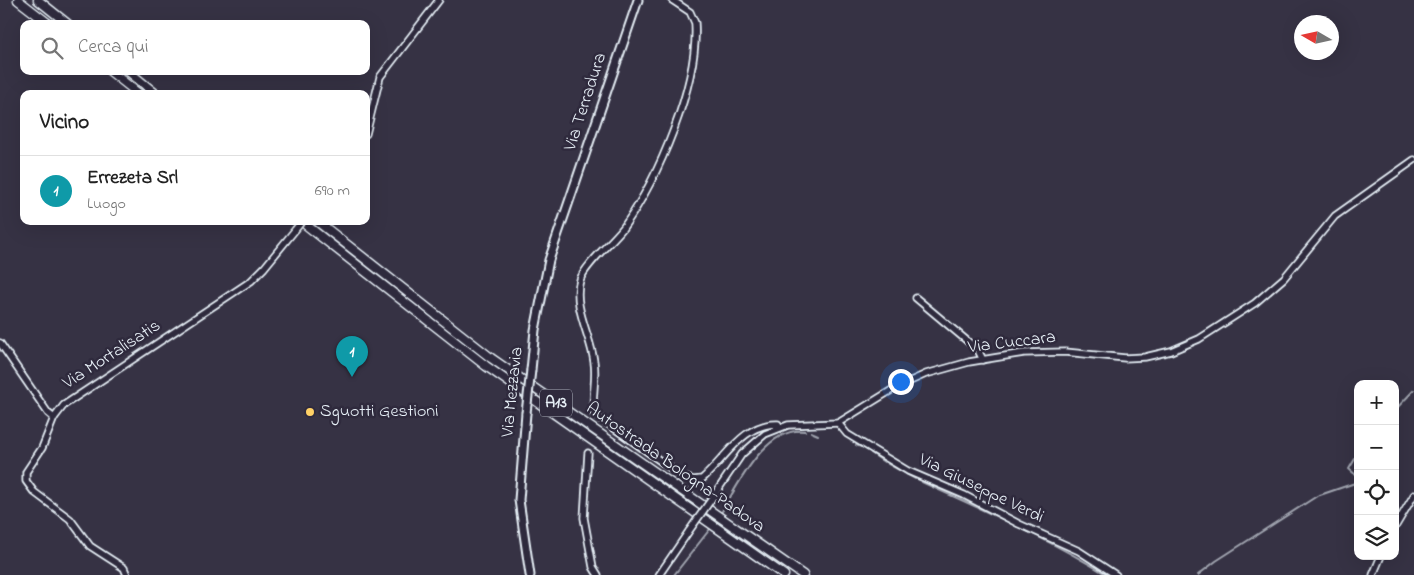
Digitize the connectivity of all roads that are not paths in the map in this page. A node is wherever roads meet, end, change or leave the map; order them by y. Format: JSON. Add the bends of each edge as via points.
{"nodes":[{"id":1,"x":18,"y":0,"type":"edge"},
{"id":2,"x":38,"y":0,"type":"edge"},
{"id":3,"x":439,"y":0,"type":"edge"},
{"id":4,"x":638,"y":0,"type":"edge"},
{"id":5,"x":672,"y":0,"type":"edge"},
{"id":6,"x":44,"y":20,"type":"edge"},
{"id":7,"x":63,"y":20,"type":"edge"},
{"id":8,"x":115,"y":75,"type":"edge"},
{"id":9,"x":133,"y":75,"type":"edge"},
{"id":10,"x":133,"y":90,"type":"edge"},
{"id":11,"x":151,"y":90,"type":"edge"},
{"id":12,"x":370,"y":118,"type":"edge"},
{"id":13,"x":1414,"y":160,"type":"edge"},
{"id":14,"x":564,"y":214,"type":"joint"},
{"id":15,"x":299,"y":225,"type":"edge"},
{"id":16,"x":307,"y":225,"type":"edge"},
{"id":17,"x":322,"y":225,"type":"edge"},
{"id":18,"x":916,"y":298,"type":"dead end"},
{"id":19,"x":0,"y":343,"type":"edge"},
{"id":20,"x":983,"y":360,"type":"junction"},
{"id":21,"x":54,"y":418,"type":"junction"},
{"id":22,"x":838,"y":423,"type":"junction"},
{"id":23,"x":780,"y":427,"type":"junction"},
{"id":24,"x":588,"y":453,"type":"dead end"},
{"id":25,"x":1414,"y":495,"type":"edge"},
{"id":26,"x":1399,"y":520,"type":"edge"},
{"id":27,"x":1379,"y":560,"type":"edge"},
{"id":28,"x":127,"y":575,"type":"edge"},
{"id":29,"x":530,"y":575,"type":"edge"},
{"id":30,"x":598,"y":575,"type":"edge"},
{"id":31,"x":660,"y":575,"type":"edge"},
{"id":32,"x":784,"y":575,"type":"edge"},
{"id":33,"x":802,"y":575,"type":"edge"},
{"id":34,"x":1116,"y":575,"type":"edge"},
{"id":35,"x":1373,"y":575,"type":"edge"}],
"edges":[{"from":1,"to":6,"type":"highway"},
{"from":2,"to":7,"type":"highway"},
{"from":3,"to":12,"type":"street","via":[[380,77]]},
{"from":4,"to":14,"type":"main road","name":"Via Terradura"},
{"from":5,"to":23,"type":"street","via":[[690,12],[695,23],[685,102],[640,202],[608,247],[584,272],[579,285],[579,303],[595,364],[594,414],[684,477],[694,480],[702,479],[754,428],[766,424],[778,424]]},
{"from":8,"to":10,"type":"highway"},
{"from":9,"to":11,"type":"highway"},
{"from":13,"to":20,"type":"street","name":"Via Cuccara","via":[[1335,216],[1284,278],[1255,303],[1199,340],[1145,357],[1064,352],[1024,353]]},
{"from":14,"to":29,"type":"main road","name":"Via Mezzavia","bridge":true,"via":[[534,330],[526,413],[519,500]]},
{"from":15,"to":21,"type":"street","name":"Via Mortalisatis","bridge":true,"via":[[251,281],[74,396]]},
{"from":16,"to":32,"type":"highway","name":"Autostrada Bologna-Padova","number":"A13","via":[[486,366]]},
{"from":17,"to":33,"type":"highway","name":"Autostrada Bologna-Padova","number":"A13","via":[[491,358]]},
{"from":18,"to":20,"type":"street","via":[[978,350]]},
{"from":19,"to":21,"type":"street"},
{"from":20,"to":22,"type":"street","name":"Via Cuccara","via":[[926,374],[895,388]]},
{"from":21,"to":28,"type":"street","name":"Via Mortalisatis","via":[[42,448],[26,472],[26,481],[34,492],[70,519],[90,546],[124,568]]},
{"from":22,"to":23,"type":"street","name":"Via Cuccara"},
{"from":22,"to":34,"type":"street","name":"Via Giuseppe Verdi","via":[[847,434],[908,471],[1079,551]]},
{"from":23,"to":31,"type":"street","name":"Via Cuccara","bridge":true,"via":[[748,448]]},
{"from":24,"to":30,"type":"street","via":[[584,518],[593,567]]},
{"from":25,"to":26,"type":"street"},
{"from":27,"to":35,"type":"street"}]}
